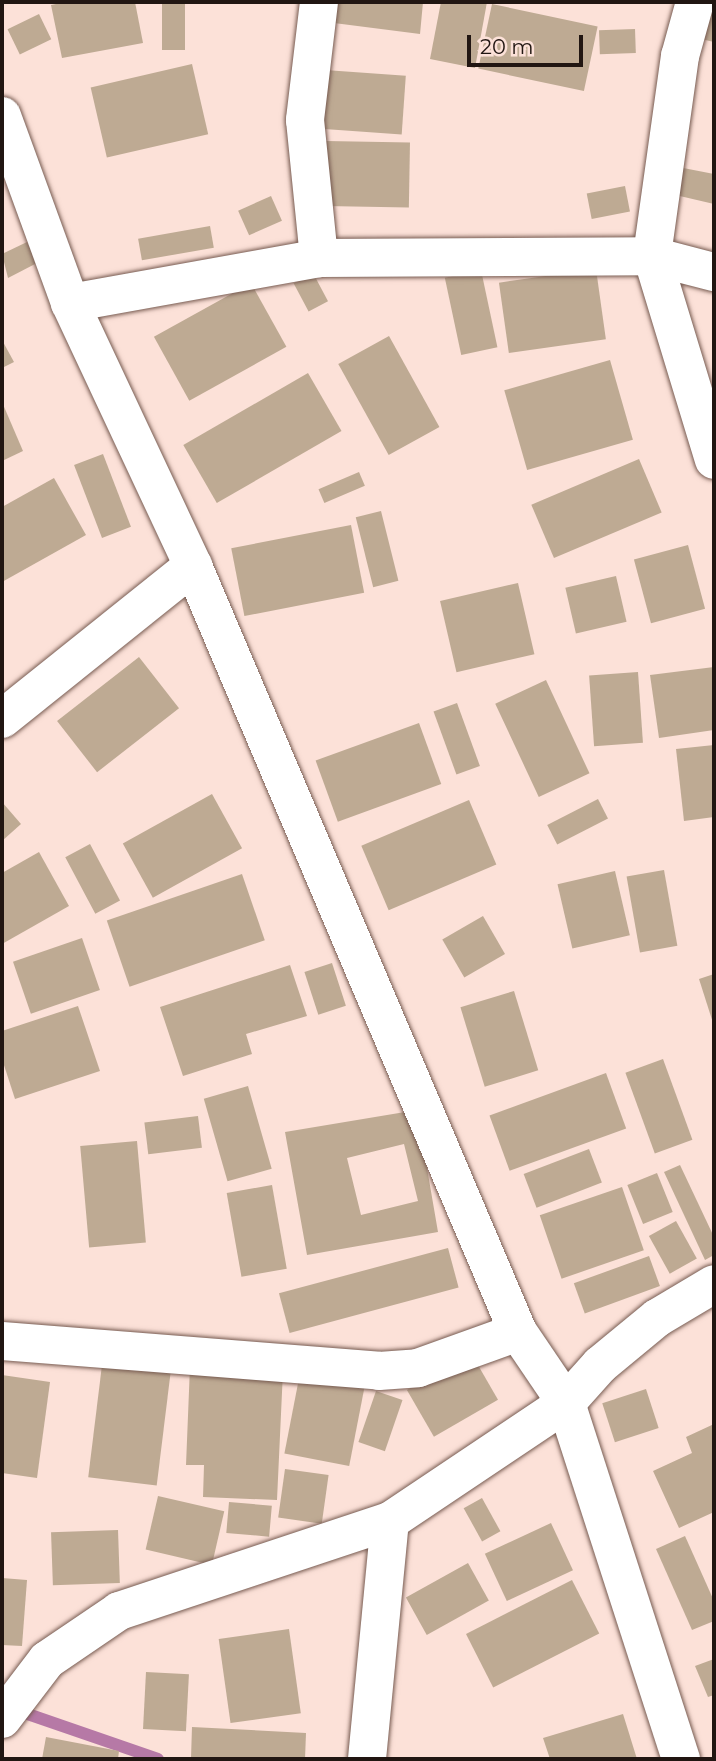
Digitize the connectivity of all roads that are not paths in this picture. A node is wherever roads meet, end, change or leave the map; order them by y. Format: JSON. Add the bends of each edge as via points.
{"nodes":[{"id":1,"x":319,"y":2,"type":"edge"},
{"id":2,"x":695,"y":2,"type":"edge"},
{"id":3,"x":2,"y":116,"type":"edge"},
{"id":4,"x":652,"y":256,"type":"junction"},
{"id":5,"x":319,"y":258,"type":"junction"},
{"id":6,"x":714,"y":272,"type":"edge"},
{"id":7,"x":70,"y":303,"type":"junction"},
{"id":8,"x":714,"y":460,"type":"edge"},
{"id":9,"x":193,"y":566,"type":"junction"},
{"id":10,"x":2,"y":719,"type":"edge"},
{"id":11,"x":714,"y":1284,"type":"edge"},
{"id":12,"x":518,"y":1332,"type":"junction"},
{"id":13,"x":2,"y":1341,"type":"edge"},
{"id":14,"x":566,"y":1404,"type":"junction"},
{"id":15,"x":390,"y":1521,"type":"junction"},
{"id":16,"x":2,"y":1718,"type":"edge"},
{"id":17,"x":367,"y":1759,"type":"edge"},
{"id":18,"x":681,"y":1759,"type":"edge"}],
"edges":[{"from":1,"to":5,"type":"street","via":[[305,120]]},
{"from":2,"to":4,"type":"street","via":[[680,56]]},
{"from":3,"to":7,"type":"street"},
{"from":4,"to":5,"type":"street"},
{"from":4,"to":6,"type":"street"},
{"from":4,"to":8,"type":"street"},
{"from":5,"to":7,"type":"street"},
{"from":7,"to":9,"type":"street"},
{"from":9,"to":10,"type":"street"},
{"from":9,"to":12,"type":"street"},
{"from":11,"to":14,"type":"street","via":[[657,1318],[600,1365]]},
{"from":12,"to":13,"type":"street","via":[[418,1368],[379,1371]]},
{"from":12,"to":14,"type":"street"},
{"from":14,"to":15,"type":"street"},
{"from":14,"to":18,"type":"street"},
{"from":15,"to":16,"type":"street","via":[[119,1611],[47,1660]]},
{"from":15,"to":17,"type":"street"}]}
